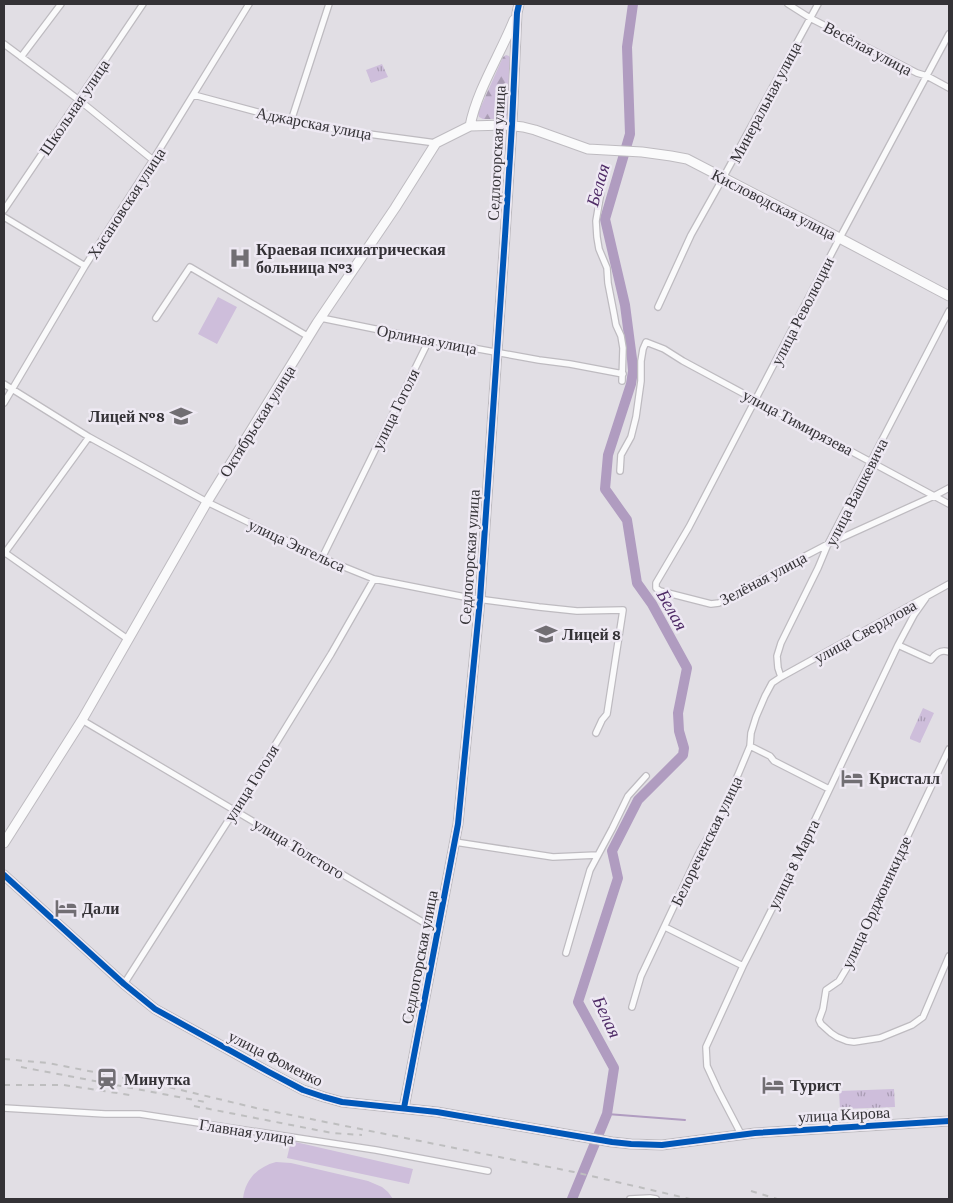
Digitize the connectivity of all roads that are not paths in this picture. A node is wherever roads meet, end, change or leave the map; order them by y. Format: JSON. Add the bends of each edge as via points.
{"nodes":[{"id":1,"x":62,"y":4,"type":"edge"},
{"id":2,"x":143,"y":4,"type":"edge"},
{"id":3,"x":249,"y":4,"type":"edge"},
{"id":4,"x":329,"y":4,"type":"edge"},
{"id":5,"x":788,"y":4,"type":"edge"},
{"id":6,"x":818,"y":4,"type":"edge"},
{"id":7,"x":518,"y":8,"type":"edge"},
{"id":8,"x":810,"y":18,"type":"junction"},
{"id":9,"x":949,"y":34,"type":"edge"},
{"id":10,"x":4,"y":44,"type":"edge"},
{"id":11,"x":21,"y":57,"type":"junction"},
{"id":12,"x":927,"y":76,"type":"junction"},
{"id":13,"x":949,"y":88,"type":"edge"},
{"id":14,"x":194,"y":95,"type":"junction"},
{"id":15,"x":79,"y":100,"type":"junction"},
{"id":16,"x":291,"y":121,"type":"junction"},
{"id":17,"x":512,"y":125,"type":"junction"},
{"id":18,"x":470,"y":126,"type":"junction"},
{"id":19,"x":436,"y":143,"type":"junction"},
{"id":20,"x":153,"y":160,"type":"junction"},
{"id":21,"x":723,"y":178,"type":"junction"},
{"id":22,"x":601,"y":192,"type":"dead end"},
{"id":23,"x":4,"y":210,"type":"edge"},
{"id":24,"x":4,"y":216,"type":"edge"},
{"id":25,"x":840,"y":238,"type":"junction"},
{"id":26,"x":86,"y":266,"type":"junction"},
{"id":27,"x":949,"y":296,"type":"edge"},
{"id":28,"x":658,"y":307,"type":"dead end"},
{"id":29,"x":949,"y":311,"type":"edge"},
{"id":30,"x":156,"y":318,"type":"dead end"},
{"id":31,"x":321,"y":318,"type":"junction"},
{"id":32,"x":309,"y":337,"type":"junction"},
{"id":33,"x":428,"y":340,"type":"junction"},
{"id":34,"x":498,"y":352,"type":"junction"},
{"id":35,"x":623,"y":374,"type":"junction"},
{"id":36,"x":622,"y":381,"type":"dead end"},
{"id":37,"x":4,"y":384,"type":"edge"},
{"id":38,"x":12,"y":389,"type":"junction"},
{"id":39,"x":756,"y":400,"type":"junction"},
{"id":40,"x":4,"y":402,"type":"edge"},
{"id":41,"x":89,"y":437,"type":"junction"},
{"id":42,"x":871,"y":461,"type":"junction"},
{"id":43,"x":620,"y":471,"type":"dead end"},
{"id":44,"x":949,"y":488,"type":"edge"},
{"id":45,"x":934,"y":496,"type":"junction"},
{"id":46,"x":207,"y":502,"type":"junction"},
{"id":47,"x":949,"y":504,"type":"edge"},
{"id":48,"x":828,"y":544,"type":"junction"},
{"id":49,"x":4,"y":553,"type":"edge"},
{"id":50,"x":322,"y":558,"type":"junction"},
{"id":51,"x":374,"y":579,"type":"junction"},
{"id":52,"x":949,"y":584,"type":"edge"},
{"id":53,"x":656,"y":588,"type":"joint"},
{"id":54,"x":926,"y":598,"type":"junction"},
{"id":55,"x":480,"y":600,"type":"junction"},
{"id":56,"x":129,"y":640,"type":"junction"},
{"id":57,"x":898,"y":645,"type":"junction"},
{"id":58,"x":949,"y":652,"type":"edge"},
{"id":59,"x":781,"y":677,"type":"junction"},
{"id":60,"x":82,"y":720,"type":"junction"},
{"id":61,"x":596,"y":733,"type":"dead end"},
{"id":62,"x":750,"y":746,"type":"junction"},
{"id":63,"x":949,"y":749,"type":"edge"},
{"id":64,"x":646,"y":776,"type":"dead end"},
{"id":65,"x":829,"y":788,"type":"junction"},
{"id":66,"x":235,"y":810,"type":"junction"},
{"id":67,"x":455,"y":842,"type":"junction"},
{"id":68,"x":4,"y":843,"type":"edge"},
{"id":69,"x":597,"y":855,"type":"junction"},
{"id":70,"x":4,"y":874,"type":"edge"},
{"id":71,"x":665,"y":927,"type":"junction"},
{"id":72,"x":438,"y":931,"type":"junction"},
{"id":73,"x":566,"y":953,"type":"dead end"},
{"id":74,"x":949,"y":956,"type":"edge"},
{"id":75,"x":743,"y":966,"type":"junction"},
{"id":76,"x":124,"y":984,"type":"junction"},
{"id":77,"x":632,"y":1007,"type":"dead end"},
{"id":78,"x":4,"y":1108,"type":"edge"},
{"id":79,"x":404,"y":1108,"type":"junction"},
{"id":80,"x":949,"y":1121,"type":"edge"},
{"id":81,"x":741,"y":1134,"type":"junction"},
{"id":82,"x":488,"y":1171,"type":"dead end"},
{"id":83,"x":630,"y":1199,"type":"edge"},
{"id":84,"x":656,"y":1199,"type":"edge"}],
"edges":[{"from":1,"to":11,"type":"street"},
{"from":2,"to":15,"type":"street","name":"Школьная улица"},
{"from":3,"to":14,"type":"street","name":"Хасановская улица"},
{"from":4,"to":16,"type":"street"},
{"from":5,"to":8,"type":"street","name":"Весёлая улица"},
{"from":6,"to":8,"type":"street","name":"Минеральная улица"},
{"from":7,"to":17,"type":"street","name":"Седлогорская улица"},
{"from":7,"to":18,"type":"street","via":[[475,105]]},
{"from":8,"to":12,"type":"street","name":"Весёлая улица"},
{"from":8,"to":21,"type":"street","name":"Минеральная улица"},
{"from":9,"to":12,"type":"street","name":"улица Революции"},
{"from":10,"to":11,"type":"street"},
{"from":11,"to":15,"type":"street"},
{"from":12,"to":13,"type":"street","name":"Весёлая улица"},
{"from":12,"to":25,"type":"street","name":"улица Революции"},
{"from":14,"to":16,"type":"street","name":"Аджарская улица"},
{"from":14,"to":20,"type":"street","name":"Хасановская улица"},
{"from":15,"to":20,"type":"street"},
{"from":15,"to":23,"type":"street","name":"Школьная улица"},
{"from":16,"to":19,"type":"street","name":"Аджарская улица"},
{"from":17,"to":18,"type":"street"},
{"from":17,"to":21,"type":"street","name":"Кисловодская улица","via":[[588,149],[642,152],[687,160]]},
{"from":17,"to":34,"type":"street","name":"Седлогорская улица"},
{"from":18,"to":19,"type":"street"},
{"from":19,"to":31,"type":"street","name":"Октябрьская улица"},
{"from":20,"to":26,"type":"street","name":"Хасановская улица"},
{"from":21,"to":25,"type":"street","name":"Кисловодская улица"},
{"from":21,"to":28,"type":"street","name":"Минеральная улица","via":[[691,235]]},
{"from":22,"to":35,"type":"street","via":[[596,222],[598,249],[607,268],[616,325],[621,336]]},
{"from":24,"to":26,"type":"street"},
{"from":25,"to":27,"type":"street","name":"Кисловодская улица"},
{"from":25,"to":39,"type":"street","name":"улица Революции"},
{"from":26,"to":38,"type":"street","name":"Хасановская улица"},
{"from":29,"to":42,"type":"street","name":"улица Вашкевича"},
{"from":30,"to":32,"type":"street","via":[[190,267]]},
{"from":31,"to":32,"type":"street","name":"Октябрьская улица"},
{"from":31,"to":33,"type":"street","name":"Орлиная улица"},
{"from":32,"to":46,"type":"street","name":"Октябрьская улица"},
{"from":33,"to":34,"type":"street","name":"Орлиная улица"},
{"from":33,"to":50,"type":"street","name":"улица Гоголя"},
{"from":34,"to":35,"type":"street","name":"Орлиная улица"},
{"from":34,"to":55,"type":"street","name":"Седлогорская улица"},
{"from":35,"to":36,"type":"street"},
{"from":37,"to":38,"type":"street","name":"улица Энгельса"},
{"from":38,"to":40,"type":"street","name":"Хасановская улица"},
{"from":38,"to":41,"type":"street","name":"улица Энгельса"},
{"from":39,"to":42,"type":"street","name":"улица Тимирязева"},
{"from":39,"to":43,"type":"street","name":"улица Тимирязева","via":[[646,342],[636,417],[621,455]]},
{"from":39,"to":53,"type":"street","name":"улица Революции"},
{"from":41,"to":46,"type":"street","name":"улица Энгельса"},
{"from":41,"to":49,"type":"street"},
{"from":42,"to":45,"type":"street","name":"улица Тимирязева"},
{"from":42,"to":48,"type":"street","name":"улица Вашкевича"},
{"from":44,"to":45,"type":"street","name":"Зелёная улица"},
{"from":45,"to":47,"type":"street","name":"улица Тимирязева"},
{"from":45,"to":48,"type":"street","name":"Зелёная улица"},
{"from":46,"to":50,"type":"street","name":"улица Энгельса"},
{"from":46,"to":56,"type":"street","name":"Октябрьская улица"},
{"from":48,"to":53,"type":"street","name":"Зелёная улица","via":[[719,603],[677,596]]},
{"from":48,"to":59,"type":"street","name":"улица Вашкевича","via":[[781,643],[777,656]]},
{"from":49,"to":56,"type":"street"},
{"from":50,"to":51,"type":"street","name":"улица Энгельса"},
{"from":51,"to":55,"type":"street","name":"улица Энгельса"},
{"from":51,"to":66,"type":"street","name":"улица Гоголя"},
{"from":52,"to":54,"type":"street","name":"улица Свердлова"},
{"from":54,"to":57,"type":"street","name":"улица 8 Марта"},
{"from":54,"to":59,"type":"street","name":"улица Свердлова"},
{"from":55,"to":61,"type":"street","name":"улица Энгельса","via":[[571,610],[623,610],[607,714]]},
{"from":55,"to":67,"type":"street","name":"Седлогорская улица"},
{"from":56,"to":60,"type":"street","name":"Октябрьская улица"},
{"from":57,"to":58,"type":"street","via":[[931,660],[935,654]]},
{"from":57,"to":65,"type":"street","name":"улица 8 Марта"},
{"from":59,"to":62,"type":"street","name":"Белореченская улица","via":[[772,683],[765,696],[751,733]]},
{"from":60,"to":66,"type":"street","name":"улица Толстого"},
{"from":60,"to":68,"type":"street","name":"Октябрьская улица"},
{"from":62,"to":65,"type":"street"},
{"from":62,"to":71,"type":"street","name":"Белореченская улица","via":[[722,812]]},
{"from":63,"to":74,"type":"street","name":"улица Орджоникидзе","via":[[848,966],[839,981],[826,990],[819,1020],[821,1024],[837,1037],[854,1042],[880,1038],[912,1026],[926,1012]]},
{"from":64,"to":69,"type":"street","via":[[628,796]]},
{"from":65,"to":75,"type":"street","name":"улица 8 Марта"},
{"from":66,"to":72,"type":"street","name":"улица Толстого"},
{"from":66,"to":76,"type":"street","name":"улица Гоголя"},
{"from":67,"to":69,"type":"street","via":[[553,857]]},
{"from":67,"to":72,"type":"street","name":"Седлогорская улица"},
{"from":69,"to":73,"type":"street"},
{"from":70,"to":76,"type":"street","name":"улица Фоменко"},
{"from":71,"to":75,"type":"street"},
{"from":71,"to":77,"type":"street","name":"Белореченская улица","via":[[641,976]]},
{"from":72,"to":79,"type":"street","name":"Седлогорская улица"},
{"from":75,"to":81,"type":"street","name":"улица 8 Марта","via":[[706,1047],[708,1066]]},
{"from":76,"to":79,"type":"street","name":"улица Фоменко","via":[[155,1009],[304,1090],[342,1102]]},
{"from":78,"to":82,"type":"street","name":"Главная улица","via":[[140,1114],[376,1150]]},
{"from":79,"to":81,"type":"street","name":"улица Фоменко","via":[[631,1144],[662,1145]]},
{"from":80,"to":81,"type":"street","name":"улица Кирова"},
{"from":83,"to":84,"type":"street"}]}
